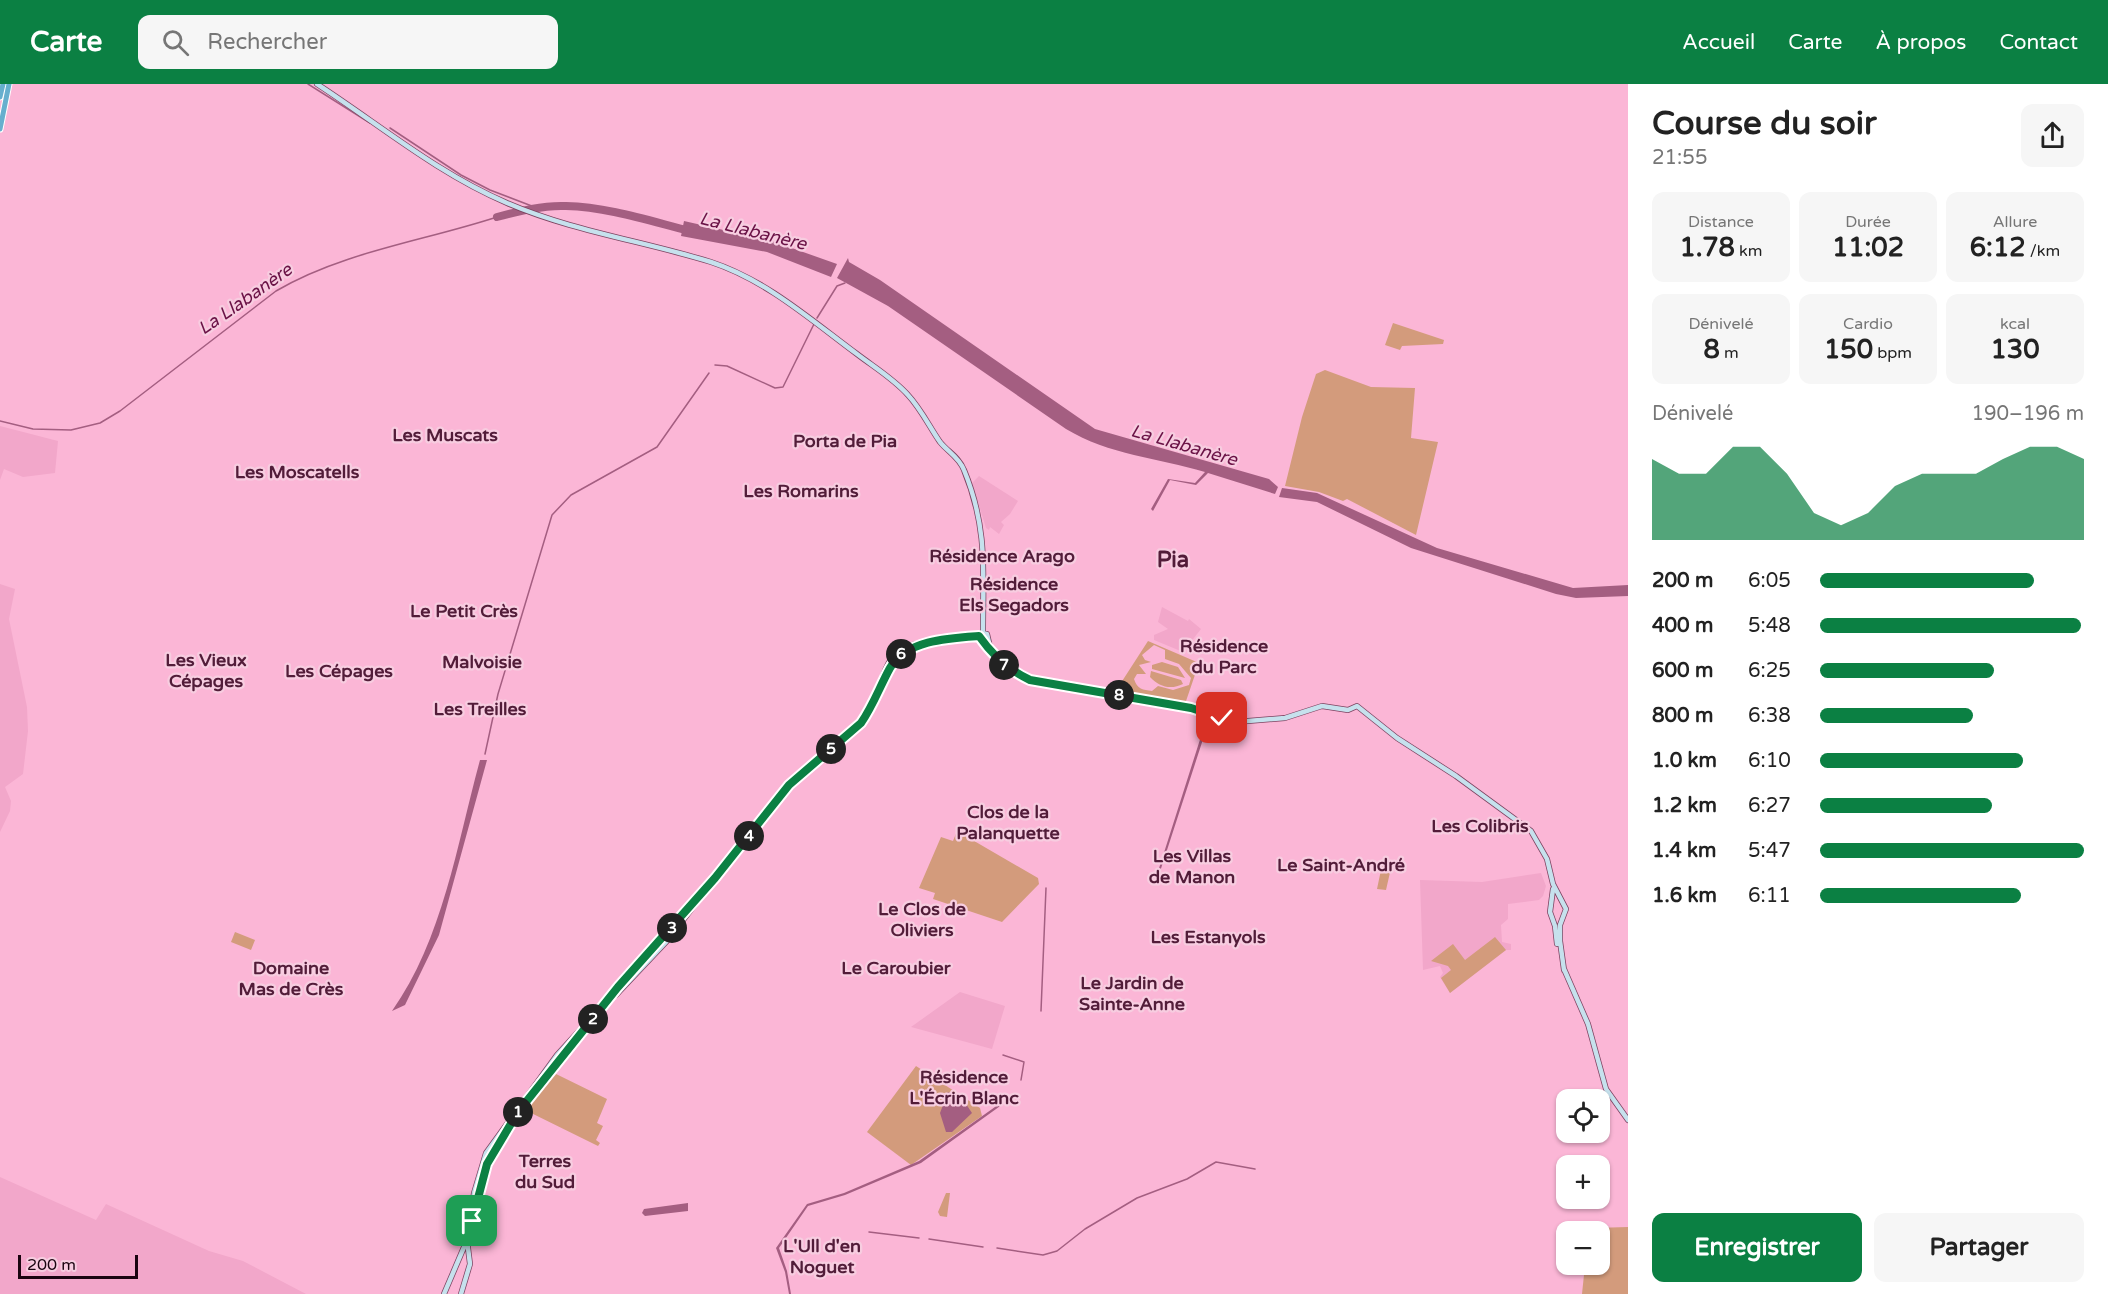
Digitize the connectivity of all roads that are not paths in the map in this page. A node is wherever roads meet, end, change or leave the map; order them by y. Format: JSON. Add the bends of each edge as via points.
{"nodes":[{"id":1,"x":3,"y":84,"type":"edge"},
{"id":2,"x":9,"y":84,"type":"edge"},
{"id":3,"x":316,"y":84,"type":"edge"},
{"id":4,"x":0,"y":98,"type":"edge"},
{"id":5,"x":0,"y":129,"type":"edge"},
{"id":6,"x":983,"y":637,"type":"junction"},
{"id":7,"x":1553,"y":884,"type":"junction"},
{"id":8,"x":1562,"y":903,"type":"junction"},
{"id":9,"x":1553,"y":904,"type":"junction"},
{"id":10,"x":1554,"y":917,"type":"junction"},
{"id":11,"x":1563,"y":917,"type":"junction"},
{"id":12,"x":1564,"y":970,"type":"junction"},
{"id":13,"x":1628,"y":1120,"type":"edge"},
{"id":14,"x":467,"y":1240,"type":"junction"},
{"id":15,"x":458,"y":1266,"type":"junction"},
{"id":16,"x":469,"y":1271,"type":"junction"},
{"id":17,"x":444,"y":1294,"type":"edge"},
{"id":18,"x":461,"y":1294,"type":"edge"}],
"edges":[{"from":1,"to":4,"type":"highway"},
{"from":2,"to":5,"type":"highway"},
{"from":3,"to":6,"type":"main road","via":[[446,173],[507,203],[547,218],[713,262],[773,292],[901,387],[964,470],[984,536]]},
{"from":6,"to":7,"type":"main road","via":[[1012,672],[1030,680],[1191,708],[1236,722],[1285,718],[1314,707],[1348,710],[1357,706],[1522,823],[1543,851]]},
{"from":6,"to":14,"type":"main road","via":[[898,650],[861,723],[796,777],[490,1146],[482,1164]]},
{"from":7,"to":8,"type":"main road"},
{"from":7,"to":9,"type":"main road"},
{"from":8,"to":9,"type":"main road"},
{"from":8,"to":11,"type":"main road","via":[[1566,909]]},
{"from":9,"to":10,"type":"main road","via":[[1550,912]]},
{"from":10,"to":11,"type":"main road"},
{"from":10,"to":12,"type":"main road"},
{"from":11,"to":12,"type":"main road","via":[[1560,941]]},
{"from":12,"to":13,"type":"main road","via":[[1588,1024],[1605,1087]]},
{"from":14,"to":15,"type":"main road"},
{"from":14,"to":16,"type":"main road","via":[[471,1254]]},
{"from":15,"to":16,"type":"main road"},
{"from":15,"to":17,"type":"main road"},
{"from":16,"to":18,"type":"main road"}]}
